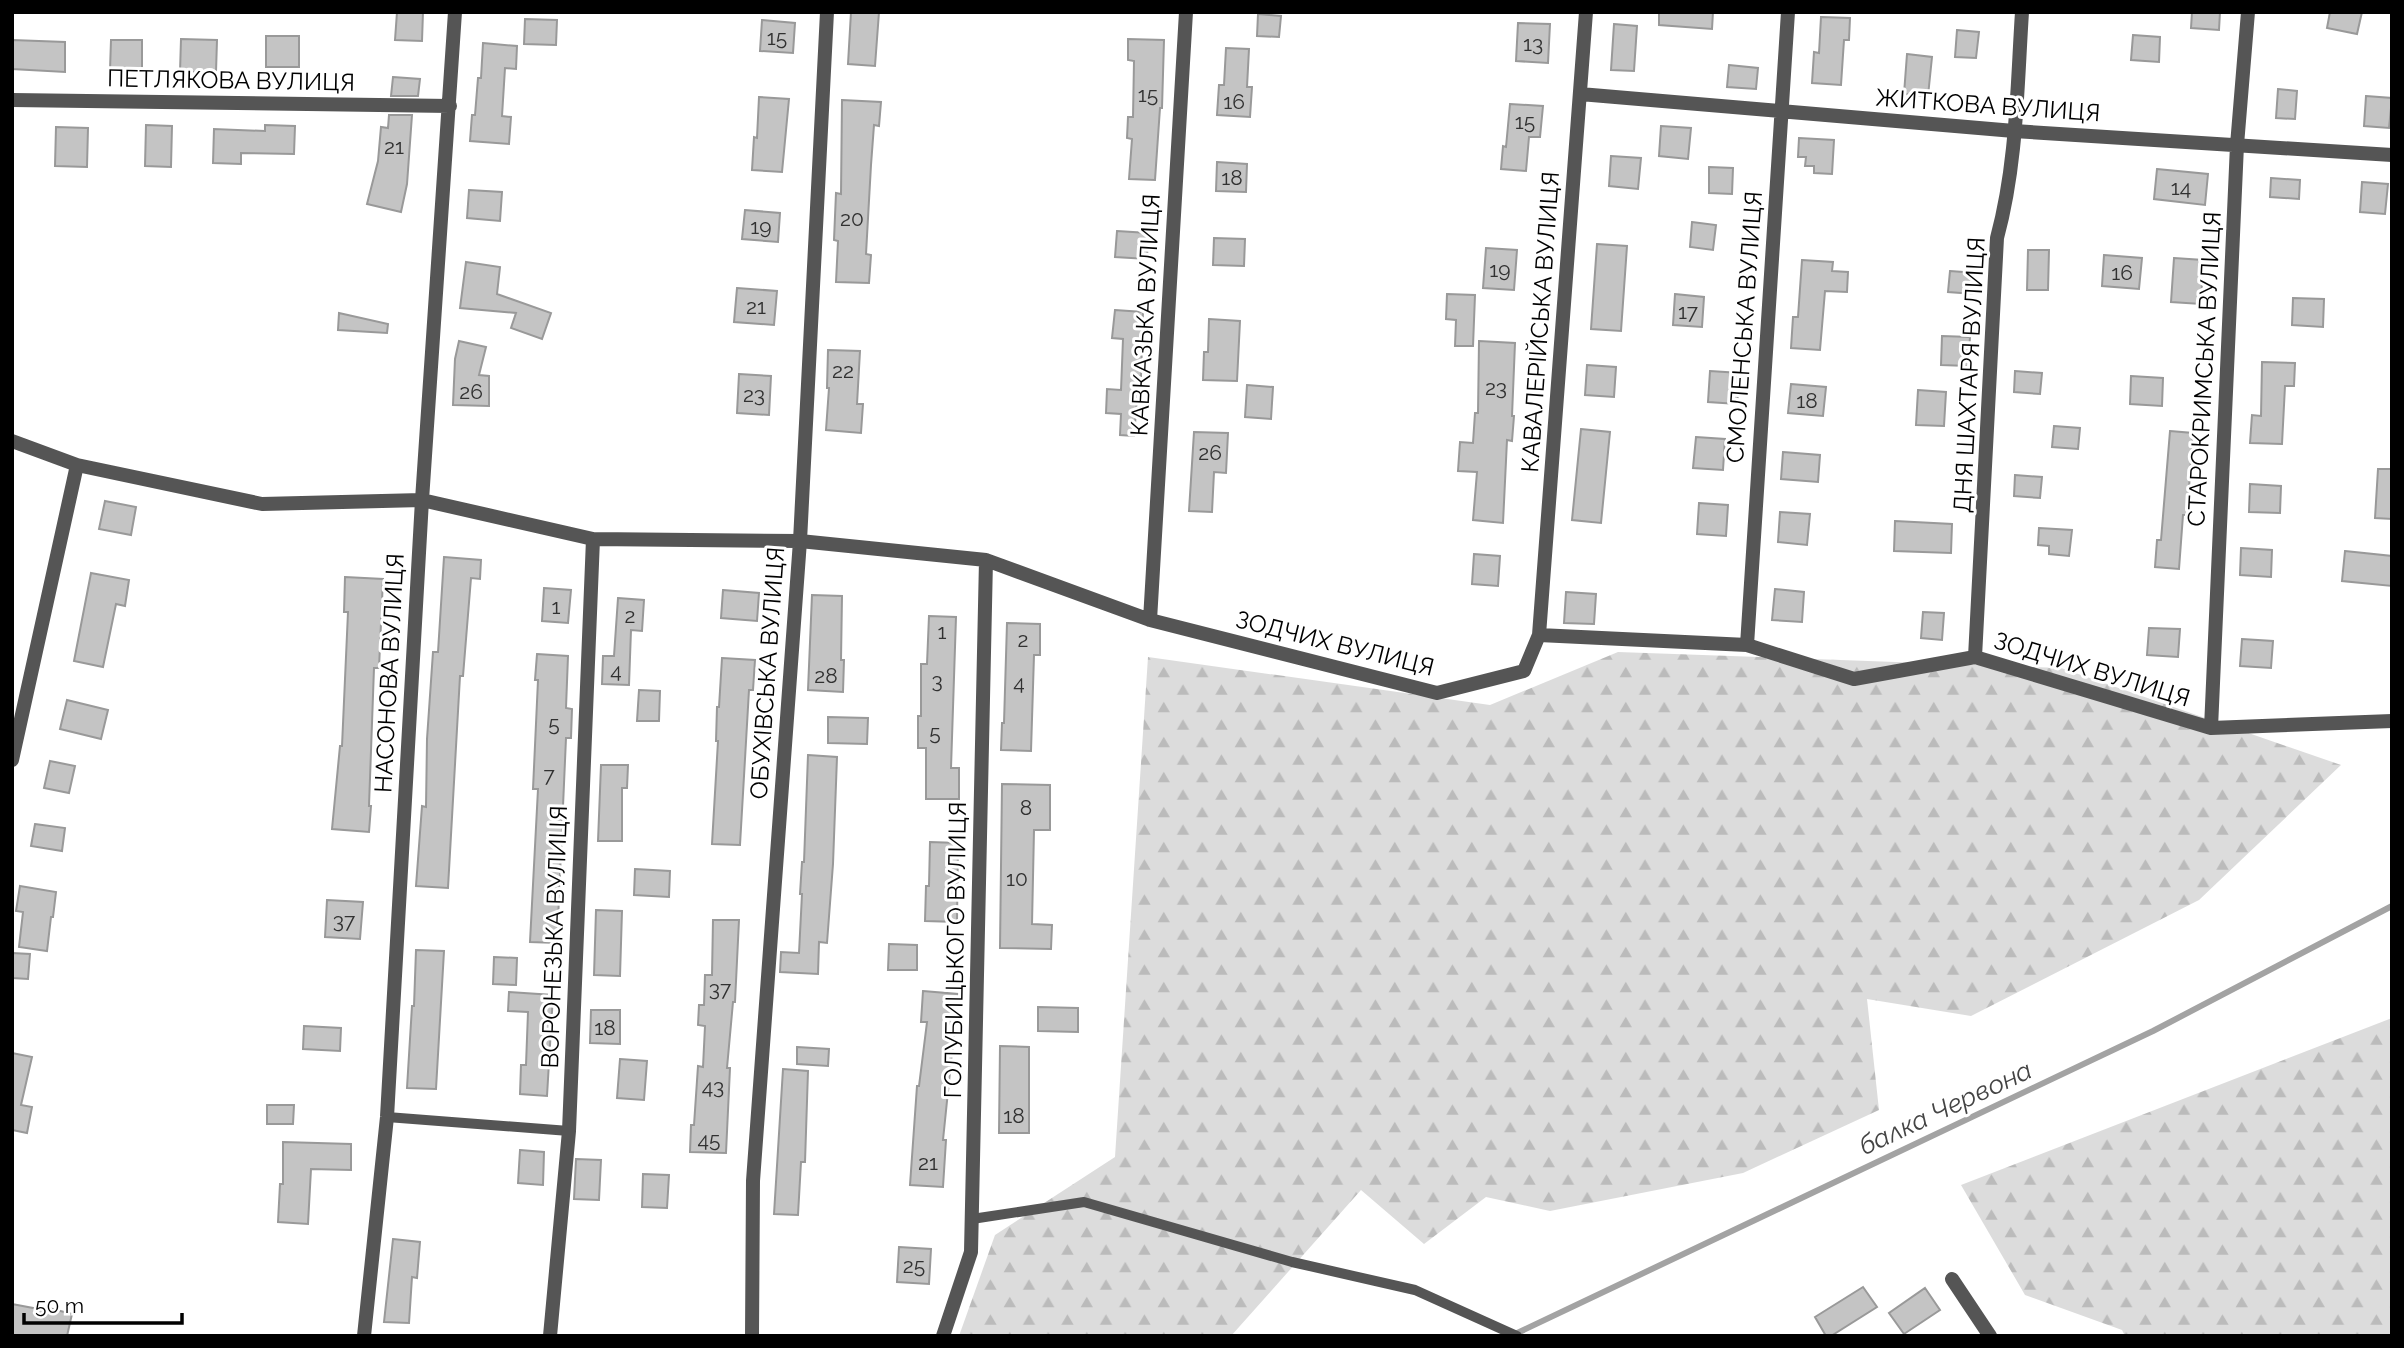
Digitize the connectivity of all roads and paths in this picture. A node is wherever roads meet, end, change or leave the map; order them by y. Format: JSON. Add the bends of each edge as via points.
{"nodes":[{"id":1,"x":455,"y":12,"type":"edge"},
{"id":2,"x":827,"y":12,"type":"edge"},
{"id":3,"x":1186,"y":12,"type":"edge"},
{"id":4,"x":1586,"y":12,"type":"edge"},
{"id":5,"x":1788,"y":12,"type":"edge"},
{"id":6,"x":2022,"y":12,"type":"edge"},
{"id":7,"x":2248,"y":12,"type":"edge"},
{"id":8,"x":1580,"y":94,"type":"junction"},
{"id":9,"x":12,"y":100,"type":"edge"},
{"id":10,"x":450,"y":106,"type":"junction"},
{"id":11,"x":1781,"y":111,"type":"junction"},
{"id":12,"x":2014,"y":131,"type":"junction"},
{"id":13,"x":2237,"y":145,"type":"junction"},
{"id":14,"x":2392,"y":155,"type":"edge"},
{"id":15,"x":12,"y":441,"type":"edge"},
{"id":16,"x":77,"y":465,"type":"junction"},
{"id":17,"x":422,"y":500,"type":"junction"},
{"id":18,"x":593,"y":539,"type":"junction"},
{"id":19,"x":800,"y":541,"type":"junction"},
{"id":20,"x":986,"y":560,"type":"junction"},
{"id":21,"x":1150,"y":620,"type":"junction"},
{"id":22,"x":1539,"y":635,"type":"junction"},
{"id":23,"x":1747,"y":645,"type":"junction"},
{"id":24,"x":1975,"y":657,"type":"junction"},
{"id":25,"x":2392,"y":720,"type":"edge"},
{"id":26,"x":2211,"y":728,"type":"junction"},
{"id":27,"x":12,"y":760,"type":"edge"},
{"id":28,"x":387,"y":1117,"type":"junction"},
{"id":29,"x":569,"y":1132,"type":"junction"},
{"id":30,"x":972,"y":1219,"type":"junction"},
{"id":31,"x":1951,"y":1279,"type":"dead end"},
{"id":32,"x":364,"y":1336,"type":"edge"},
{"id":33,"x":550,"y":1336,"type":"edge"},
{"id":34,"x":752,"y":1336,"type":"edge"},
{"id":35,"x":943,"y":1336,"type":"edge"},
{"id":36,"x":1517,"y":1336,"type":"edge"},
{"id":37,"x":1990,"y":1336,"type":"edge"}],
"edges":[{"from":1,"to":10,"type":"street","name":"НАСОНОВА ВУЛИЦЯ"},
{"from":2,"to":19,"type":"street","name":"ОБУХІВСЬКА ВУЛИЦЯ"},
{"from":3,"to":21,"type":"street","name":"КАВКАЗЬКА ВУЛИЦЯ"},
{"from":4,"to":8,"type":"street","name":"КАВАЛЕРІЙСЬКА ВУЛИЦЯ"},
{"from":5,"to":11,"type":"street","name":"СМОЛЕНСЬКА ВУЛИЦЯ"},
{"from":6,"to":12,"type":"street","name":"ДНЯ ШАХТАРЯ ВУЛИЦЯ"},
{"from":7,"to":13,"type":"street","name":"СТАРОКРИМСЬКА ВУЛИЦЯ"},
{"from":8,"to":11,"type":"street","name":"ЖИТКОВА ВУЛИЦЯ"},
{"from":8,"to":22,"type":"street","name":"КАВАЛЕРІЙСЬКА ВУЛИЦЯ"},
{"from":9,"to":10,"type":"street","name":"ПЕТЛЯКОВА ВУЛИЦЯ"},
{"from":10,"to":17,"type":"street","name":"НАСОНОВА ВУЛИЦЯ"},
{"from":11,"to":12,"type":"street","name":"ЖИТКОВА ВУЛИЦЯ"},
{"from":11,"to":23,"type":"street","name":"СМОЛЕНСЬКА ВУЛИЦЯ"},
{"from":12,"to":13,"type":"street","name":"ЖИТКОВА ВУЛИЦЯ"},
{"from":12,"to":24,"type":"street","name":"ДНЯ ШАХТАРЯ ВУЛИЦЯ","via":[[2007,201],[1997,238]]},
{"from":13,"to":14,"type":"street","name":"ЖИТКОВА ВУЛИЦЯ"},
{"from":13,"to":26,"type":"street","name":"СТАРОКРИМСЬКА ВУЛИЦЯ"},
{"from":15,"to":16,"type":"street"},
{"from":16,"to":17,"type":"street","via":[[262,504]]},
{"from":16,"to":27,"type":"street"},
{"from":17,"to":18,"type":"street"},
{"from":17,"to":28,"type":"street","name":"НАСОНОВА ВУЛИЦЯ"},
{"from":18,"to":19,"type":"street"},
{"from":18,"to":29,"type":"street","name":"ВОРОНЕЗЬКА ВУЛИЦЯ"},
{"from":19,"to":20,"type":"street"},
{"from":19,"to":34,"type":"street","name":"ОБУХІВСЬКА ВУЛИЦЯ","via":[[753,1181]]},
{"from":20,"to":21,"type":"street"},
{"from":20,"to":30,"type":"street","name":"ГОЛУБИЦЬКОГО ВУЛИЦЯ"},
{"from":21,"to":22,"type":"street","name":"ЗОДЧИХ ВУЛИЦЯ","via":[[1437,692],[1524,671]]},
{"from":22,"to":23,"type":"street","name":"ЗОДЧИХ ВУЛИЦЯ"},
{"from":23,"to":24,"type":"street","name":"ЗОДЧИХ ВУЛИЦЯ","via":[[1854,679]]},
{"from":24,"to":26,"type":"street","name":"ЗОДЧИХ ВУЛИЦЯ"},
{"from":25,"to":26,"type":"street","name":"ЗОДЧИХ ВУЛИЦЯ"},
{"from":28,"to":29,"type":"lane"},
{"from":28,"to":32,"type":"street","name":"НАСОНОВА ВУЛИЦЯ"},
{"from":29,"to":33,"type":"street","name":"ВОРОНЕЗЬКА ВУЛИЦЯ"},
{"from":30,"to":35,"type":"street","name":"ГОЛУБИЦЬКОГО ВУЛИЦЯ","via":[[971,1252]]},
{"from":30,"to":36,"type":"lane","via":[[1084,1202],[1292,1262],[1415,1290]]},
{"from":31,"to":37,"type":"street"}]}
